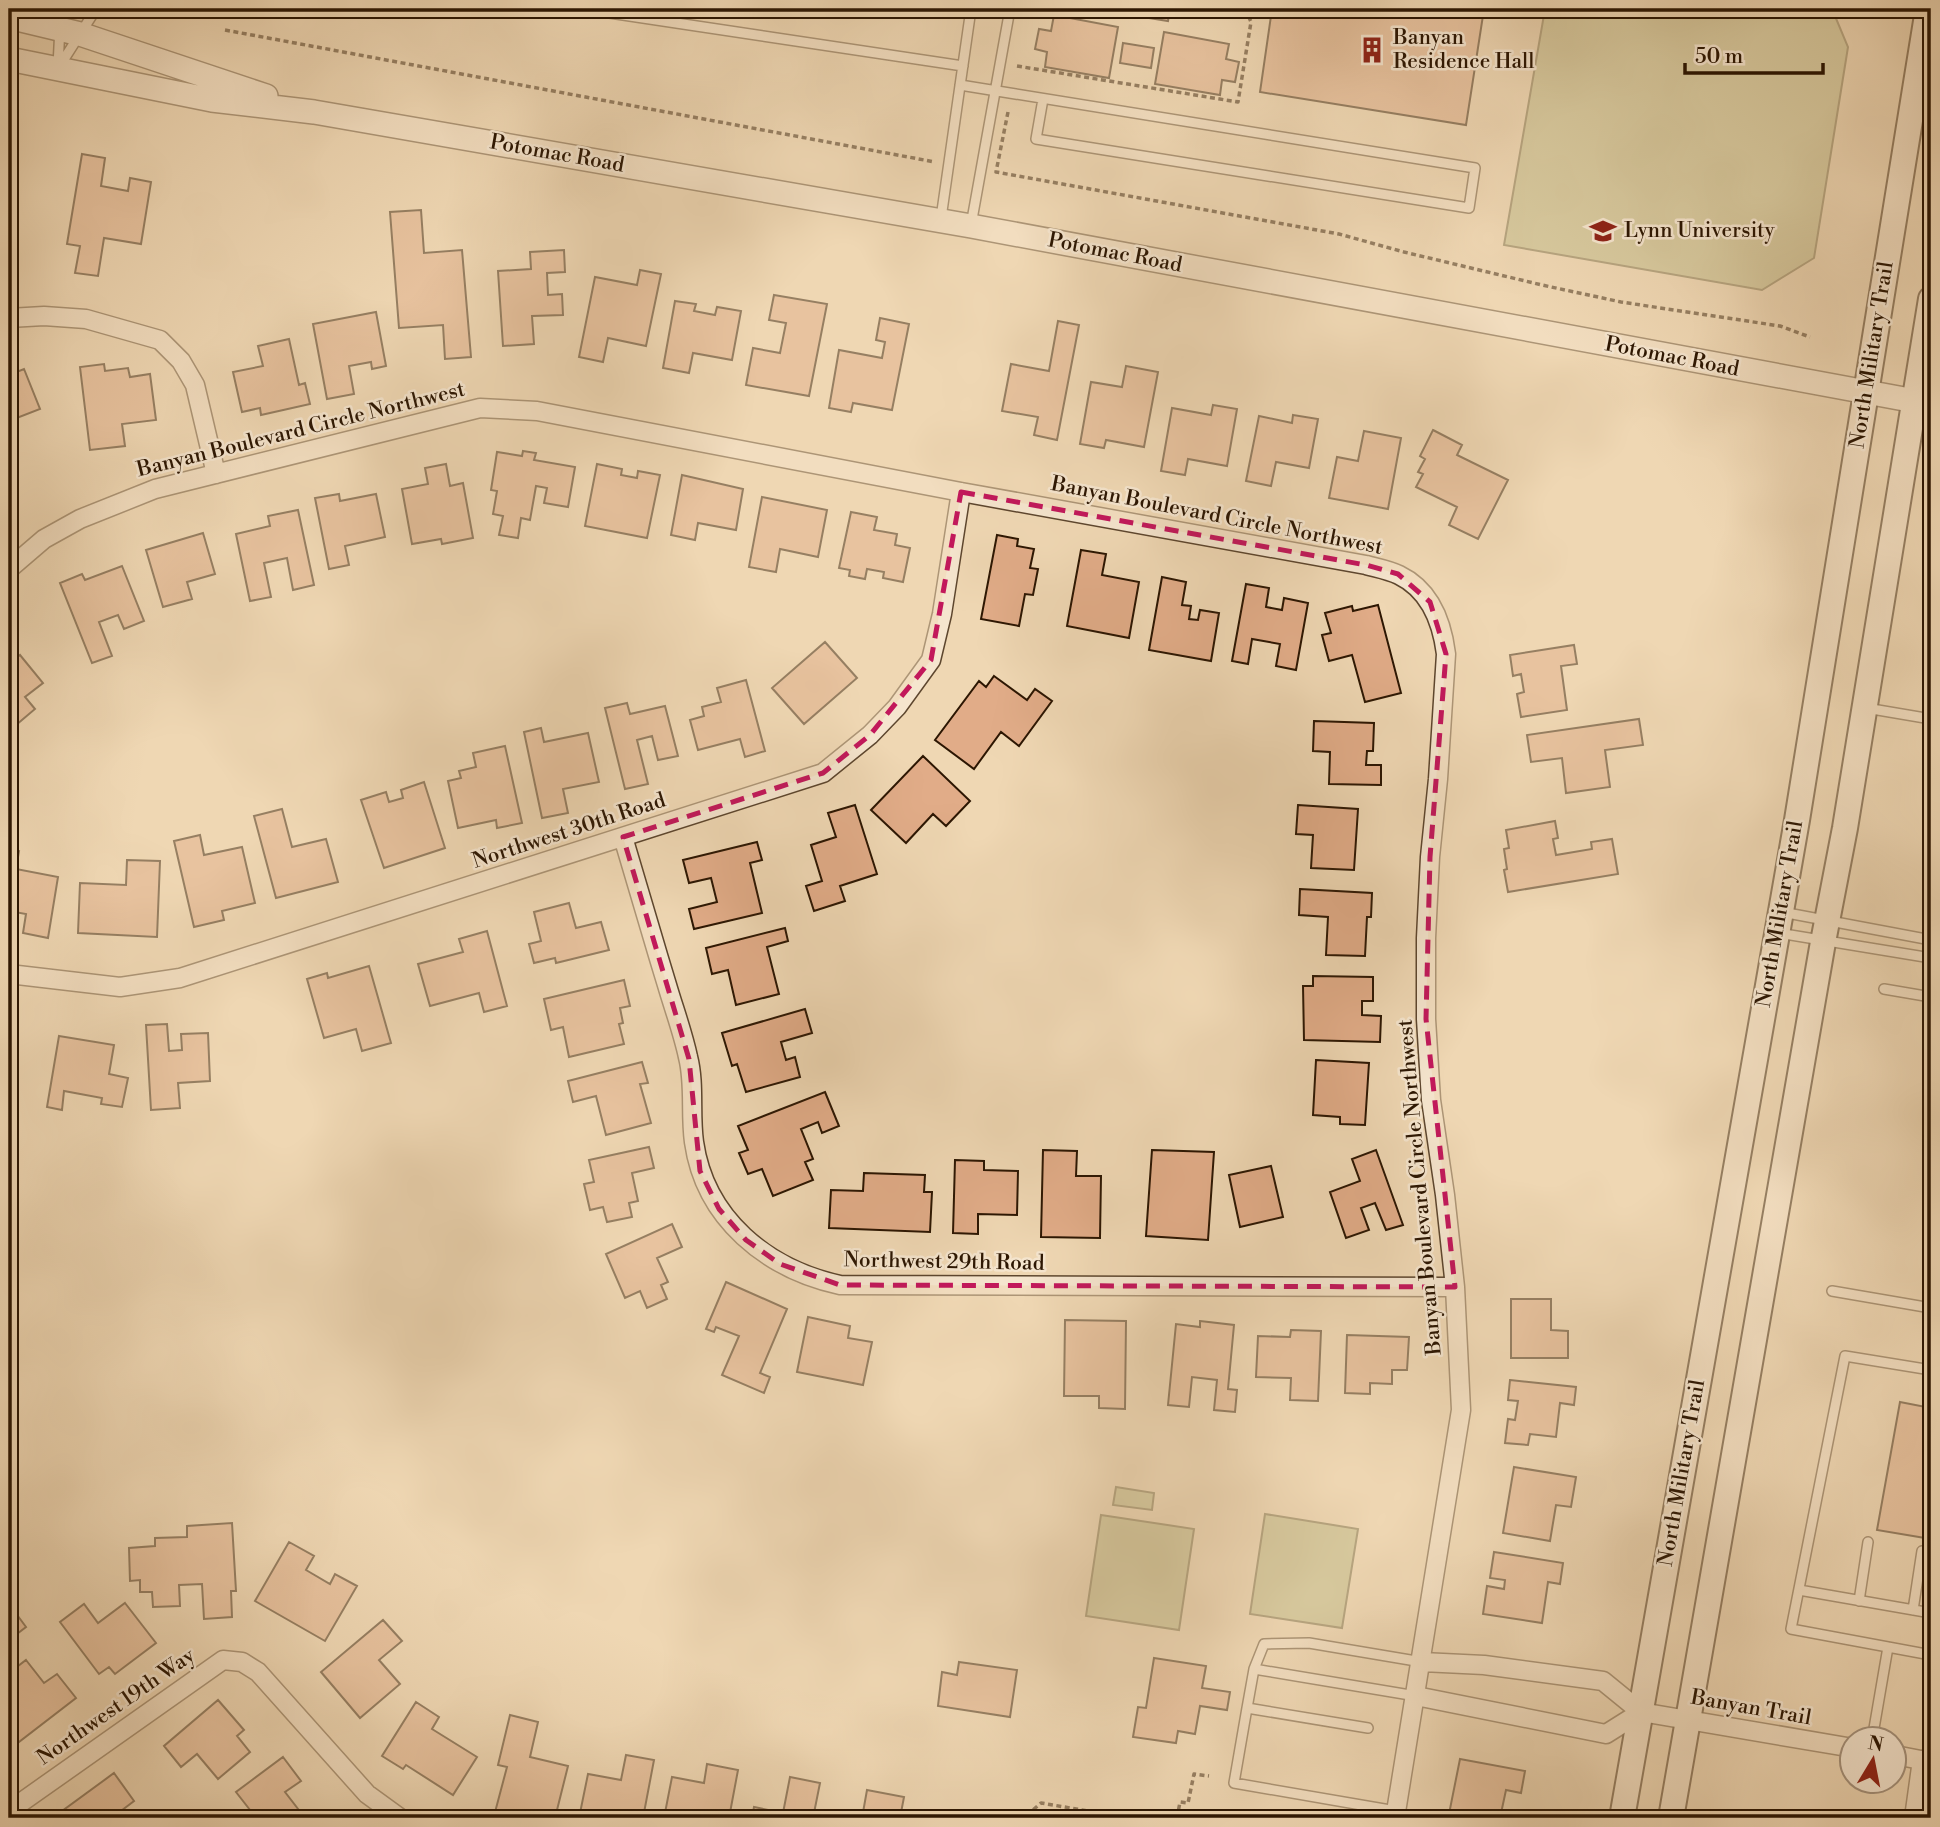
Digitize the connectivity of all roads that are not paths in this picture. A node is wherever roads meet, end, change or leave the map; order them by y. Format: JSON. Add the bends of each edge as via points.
{"nodes":[{"id":1,"x":96,"y":9,"type":"edge"},
{"id":2,"x":583,"y":9,"type":"edge"},
{"id":3,"x":971,"y":9,"type":"edge"},
{"id":4,"x":1010,"y":9,"type":"edge"},
{"id":5,"x":1928,"y":9,"type":"edge"},
{"id":6,"x":9,"y":17,"type":"edge"},
{"id":7,"x":67,"y":23,"type":"edge"},
{"id":8,"x":9,"y":59,"type":"edge"},
{"id":9,"x":963,"y":66,"type":"junction"},
{"id":10,"x":58,"y":68,"type":"junction"},
{"id":11,"x":960,"y":85,"type":"junction"},
{"id":12,"x":994,"y":90,"type":"junction"},
{"id":13,"x":1043,"y":99,"type":"junction"},
{"id":14,"x":314,"y":112,"type":"junction"},
{"id":15,"x":940,"y":221,"type":"junction"},
{"id":16,"x":971,"y":226,"type":"junction"},
{"id":17,"x":1931,"y":299,"type":"edge"},
{"id":18,"x":9,"y":318,"type":"edge"},
{"id":19,"x":1866,"y":392,"type":"junction"},
{"id":20,"x":1918,"y":397,"type":"junction"},
{"id":21,"x":216,"y":474,"type":"junction"},
{"id":22,"x":961,"y":492,"type":"junction"},
{"id":23,"x":9,"y":569,"type":"edge"},
{"id":24,"x":1865,"y":708,"type":"junction"},
{"id":25,"x":1931,"y":719,"type":"edge"},
{"id":26,"x":623,"y":837,"type":"junction"},
{"id":27,"x":1931,"y":875,"type":"edge"},
{"id":28,"x":1931,"y":897,"type":"edge"},
{"id":29,"x":1778,"y":922,"type":"junction"},
{"id":30,"x":1825,"y":931,"type":"junction"},
{"id":31,"x":1931,"y":940,"type":"edge"},
{"id":32,"x":1931,"y":958,"type":"edge"},
{"id":33,"x":9,"y":974,"type":"edge"},
{"id":34,"x":1884,"y":989,"type":"dead end"},
{"id":35,"x":1931,"y":997,"type":"edge"},
{"id":36,"x":1931,"y":1284,"type":"edge"},
{"id":37,"x":1455,"y":1287,"type":"junction"},
{"id":38,"x":1832,"y":1291,"type":"dead end"},
{"id":39,"x":1929,"y":1307,"type":"edge"},
{"id":40,"x":1931,"y":1370,"type":"edge"},
{"id":41,"x":1868,"y":1542,"type":"dead end"},
{"id":42,"x":1922,"y":1551,"type":"dead end"},
{"id":43,"x":1799,"y":1590,"type":"junction"},
{"id":44,"x":1859,"y":1601,"type":"junction"},
{"id":45,"x":1913,"y":1610,"type":"junction"},
{"id":46,"x":1931,"y":1613,"type":"edge"},
{"id":47,"x":1888,"y":1647,"type":"junction"},
{"id":48,"x":1931,"y":1655,"type":"edge"},
{"id":49,"x":1422,"y":1662,"type":"junction"},
{"id":50,"x":1254,"y":1669,"type":"junction"},
{"id":51,"x":1416,"y":1696,"type":"junction"},
{"id":52,"x":1247,"y":1707,"type":"junction"},
{"id":53,"x":1641,"y":1712,"type":"junction"},
{"id":54,"x":1688,"y":1720,"type":"junction"},
{"id":55,"x":1874,"y":1726,"type":"edge"},
{"id":56,"x":1368,"y":1728,"type":"dead end"},
{"id":57,"x":1839,"y":1746,"type":"edge"},
{"id":58,"x":1909,"y":1758,"type":"edge"},
{"id":59,"x":1927,"y":1761,"type":"edge"},
{"id":60,"x":9,"y":1815,"type":"edge"},
{"id":61,"x":1396,"y":1815,"type":"edge"},
{"id":62,"x":400,"y":1818,"type":"edge"},
{"id":63,"x":1622,"y":1818,"type":"edge"},
{"id":64,"x":1671,"y":1818,"type":"edge"},
{"id":65,"x":1914,"y":1818,"type":"edge"}],
"edges":[{"from":1,"to":7,"type":"lane"},
{"from":2,"to":9,"type":"lane"},
{"from":3,"to":9,"type":"lane"},
{"from":4,"to":12,"type":"lane"},
{"from":5,"to":19,"type":"main road","name":"North Military Trail"},
{"from":6,"to":7,"type":"street","name":"Potomac Road"},
{"from":7,"to":10,"type":"lane"},
{"from":7,"to":10,"type":"lane"},
{"from":7,"to":14,"type":"street","name":"Potomac Road"},
{"from":8,"to":10,"type":"street","name":"Potomac Road"},
{"from":9,"to":11,"type":"lane"},
{"from":10,"to":14,"type":"street","name":"Potomac Road","via":[[212,100]]},
{"from":11,"to":12,"type":"lane"},
{"from":11,"to":15,"type":"lane"},
{"from":12,"to":13,"type":"lane"},
{"from":12,"to":16,"type":"lane"},
{"from":13,"to":13,"type":"lane","via":[[1036,139],[1469,208],[1475,168]]},
{"from":14,"to":15,"type":"street","name":"Potomac Road"},
{"from":15,"to":16,"type":"street","name":"Potomac Road"},
{"from":16,"to":19,"type":"street","name":"Potomac Road"},
{"from":17,"to":20,"type":"main road"},
{"from":18,"to":21,"type":"street","via":[[86,319],[160,340],[181,361],[195,385]]},
{"from":19,"to":20,"type":"street","name":"Potomac Road"},
{"from":19,"to":29,"type":"main road","name":"North Military Trail"},
{"from":20,"to":24,"type":"main road"},
{"from":21,"to":22,"type":"street","name":"Banyan Boulevard Circle Northwest","via":[[480,408],[519,408]]},
{"from":21,"to":23,"type":"street","name":"Banyan Boulevard Circle Northwest","via":[[155,489],[80,519],[44,539]]},
{"from":22,"to":26,"type":"street","name":"Northwest 30th Road","via":[[931,660],[870,736],[823,773]]},
{"from":22,"to":37,"type":"street","name":"Banyan Boulevard Circle Northwest","via":[[1367,565],[1398,574],[1430,602],[1442,629],[1446,654],[1430,857],[1426,1019]]},
{"from":24,"to":25,"type":"lane"},
{"from":24,"to":30,"type":"main road"},
{"from":26,"to":33,"type":"street","name":"Northwest 30th Road","via":[[161,983],[100,986]]},
{"from":26,"to":37,"type":"street","name":"Northwest 29th Road","via":[[689,1059],[700,1171],[732,1225],[780,1264],[840,1285]]},
{"from":27,"to":28,"type":"lane"},
{"from":29,"to":30,"type":"lane"},
{"from":29,"to":30,"type":"lane"},
{"from":29,"to":53,"type":"main road","name":"North Military Trail"},
{"from":30,"to":31,"type":"lane"},
{"from":30,"to":32,"type":"lane"},
{"from":30,"to":54,"type":"main road"},
{"from":34,"to":35,"type":"lane"},
{"from":36,"to":39,"type":"lane"},
{"from":37,"to":49,"type":"street","name":"Banyan Boulevard Circle Northwest","via":[[1461,1410]]},
{"from":38,"to":39,"type":"lane"},
{"from":40,"to":43,"type":"lane","via":[[1845,1356]]},
{"from":41,"to":44,"type":"lane"},
{"from":42,"to":45,"type":"lane"},
{"from":43,"to":44,"type":"lane"},
{"from":43,"to":47,"type":"lane","via":[[1791,1629]]},
{"from":44,"to":45,"type":"lane"},
{"from":45,"to":46,"type":"lane"},
{"from":47,"to":48,"type":"lane"},
{"from":47,"to":55,"type":"lane"},
{"from":49,"to":50,"type":"lane","via":[[1309,1643],[1264,1644]]},
{"from":49,"to":51,"type":"street","name":"Banyan Boulevard Circle Northwest"},
{"from":49,"to":53,"type":"street","via":[[1484,1665],[1602,1681]]},
{"from":50,"to":51,"type":"lane"},
{"from":50,"to":52,"type":"lane"},
{"from":51,"to":53,"type":"street","via":[[1606,1734]]},
{"from":51,"to":61,"type":"street","name":"Banyan Boulevard Circle Northwest"},
{"from":52,"to":56,"type":"lane"},
{"from":52,"to":61,"type":"lane","via":[[1234,1783]]},
{"from":53,"to":54,"type":"street","name":"Banyan Trail"},
{"from":53,"to":63,"type":"main road","name":"North Military Trail"},
{"from":54,"to":57,"type":"street","name":"Banyan Trail"},
{"from":54,"to":64,"type":"main road"},
{"from":58,"to":59,"type":"street"},
{"from":59,"to":65,"type":"street"},
{"from":60,"to":62,"type":"street","name":"Northwest 19th Way","via":[[223,1660],[242,1662],[258,1672],[367,1794]]}]}
